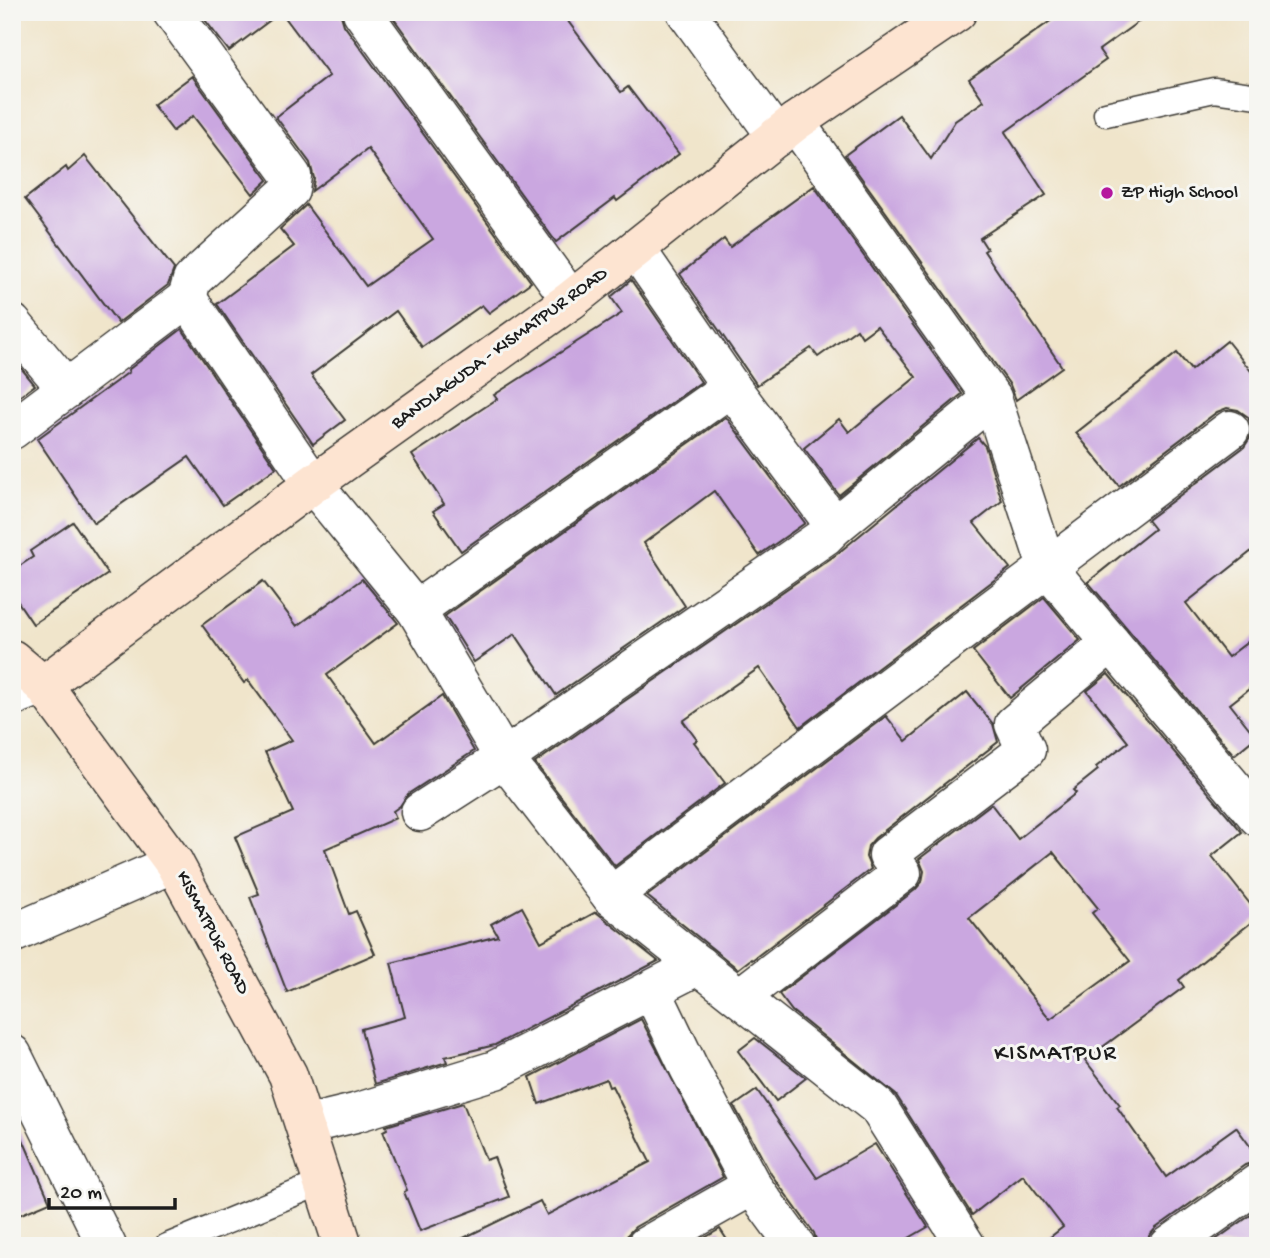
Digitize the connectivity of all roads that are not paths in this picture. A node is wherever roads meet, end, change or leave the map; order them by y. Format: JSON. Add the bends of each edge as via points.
{"nodes":[{"id":1,"x":172,"y":12,"type":"edge"},
{"id":2,"x":362,"y":12,"type":"edge"},
{"id":3,"x":686,"y":12,"type":"edge"},
{"id":4,"x":943,"y":16,"type":"edge"},
{"id":5,"x":1258,"y":96,"type":"edge"},
{"id":6,"x":1106,"y":114,"type":"dead end"},
{"id":7,"x":786,"y":130,"type":"junction"},
{"id":8,"x":636,"y":250,"type":"junction"},
{"id":9,"x":187,"y":298,"type":"junction"},
{"id":10,"x":571,"y":300,"type":"junction"},
{"id":11,"x":12,"y":323,"type":"edge"},
{"id":12,"x":730,"y":387,"type":"junction"},
{"id":13,"x":67,"y":389,"type":"junction"},
{"id":14,"x":992,"y":398,"type":"junction"},
{"id":15,"x":12,"y":430,"type":"edge"},
{"id":16,"x":1230,"y":430,"type":"dead end"},
{"id":17,"x":313,"y":484,"type":"junction"},
{"id":18,"x":835,"y":526,"type":"junction"},
{"id":19,"x":1047,"y":567,"type":"junction"},
{"id":20,"x":416,"y":610,"type":"junction"},
{"id":21,"x":1111,"y":643,"type":"junction"},
{"id":22,"x":12,"y":659,"type":"edge"},
{"id":23,"x":27,"y":691,"type":"edge"},
{"id":24,"x":504,"y":758,"type":"junction"},
{"id":25,"x":420,"y":812,"type":"dead end"},
{"id":26,"x":1258,"y":817,"type":"edge"},
{"id":27,"x":174,"y":863,"type":"junction"},
{"id":28,"x":611,"y":896,"type":"junction"},
{"id":29,"x":12,"y":934,"type":"edge"},
{"id":30,"x":699,"y":965,"type":"junction"},
{"id":31,"x":652,"y":991,"type":"junction"},
{"id":32,"x":740,"y":997,"type":"junction"},
{"id":33,"x":12,"y":1054,"type":"edge"},
{"id":34,"x":304,"y":1125,"type":"junction"},
{"id":35,"x":323,"y":1182,"type":"junction"},
{"id":36,"x":1258,"y":1184,"type":"edge"},
{"id":37,"x":752,"y":1185,"type":"junction"},
{"id":38,"x":965,"y":1245,"type":"edge"},
{"id":39,"x":107,"y":1246,"type":"edge"},
{"id":40,"x":167,"y":1246,"type":"edge"},
{"id":41,"x":343,"y":1246,"type":"edge"},
{"id":42,"x":646,"y":1246,"type":"edge"},
{"id":43,"x":796,"y":1246,"type":"edge"},
{"id":44,"x":1169,"y":1246,"type":"edge"}],
"edges":[{"from":1,"to":9,"type":"street","via":[[292,176],[290,190],[192,279]]},
{"from":2,"to":10,"type":"street"},
{"from":3,"to":7,"type":"street"},
{"from":4,"to":7,"type":"street","name":"BANDLAGUDA - KISMATPUR ROAD"},
{"from":5,"to":6,"type":"lane","via":[[1214,90]]},
{"from":7,"to":8,"type":"street","name":"BANDLAGUDA - KISMATPUR ROAD"},
{"from":7,"to":14,"type":"street"},
{"from":8,"to":10,"type":"street","name":"BANDLAGUDA - KISMATPUR ROAD"},
{"from":8,"to":12,"type":"street"},
{"from":9,"to":13,"type":"street"},
{"from":9,"to":17,"type":"street"},
{"from":10,"to":17,"type":"street","name":"BANDLAGUDA - KISMATPUR ROAD"},
{"from":11,"to":13,"type":"street"},
{"from":12,"to":18,"type":"street"},
{"from":12,"to":20,"type":"street"},
{"from":13,"to":15,"type":"street"},
{"from":14,"to":18,"type":"street"},
{"from":14,"to":19,"type":"street"},
{"from":16,"to":19,"type":"street"},
{"from":17,"to":20,"type":"street"},
{"from":17,"to":23,"type":"street","name":"BANDLAGUDA - KISMATPUR ROAD"},
{"from":18,"to":24,"type":"street"},
{"from":19,"to":21,"type":"street"},
{"from":19,"to":28,"type":"street"},
{"from":20,"to":24,"type":"street"},
{"from":21,"to":26,"type":"street"},
{"from":21,"to":32,"type":"street","via":[[1014,724],[1026,750],[888,855],[902,873]]},
{"from":22,"to":23,"type":"street","name":"KISMATPUR ROAD"},
{"from":23,"to":27,"type":"street","name":"KISMATPUR ROAD"},
{"from":24,"to":25,"type":"street"},
{"from":24,"to":28,"type":"street"},
{"from":27,"to":29,"type":"street"},
{"from":27,"to":34,"type":"street","name":"KISMATPUR ROAD","via":[[288,1075]]},
{"from":28,"to":30,"type":"street"},
{"from":30,"to":31,"type":"street"},
{"from":30,"to":32,"type":"street"},
{"from":31,"to":34,"type":"street","via":[[495,1070]]},
{"from":31,"to":37,"type":"street"},
{"from":32,"to":38,"type":"street","via":[[878,1107]]},
{"from":33,"to":39,"type":"street"},
{"from":34,"to":35,"type":"street","name":"KISMATPUR ROAD"},
{"from":35,"to":40,"type":"lane"},
{"from":35,"to":41,"type":"street","name":"KISMATPUR ROAD"},
{"from":36,"to":44,"type":"street"},
{"from":37,"to":42,"type":"street"},
{"from":37,"to":43,"type":"street"}]}
